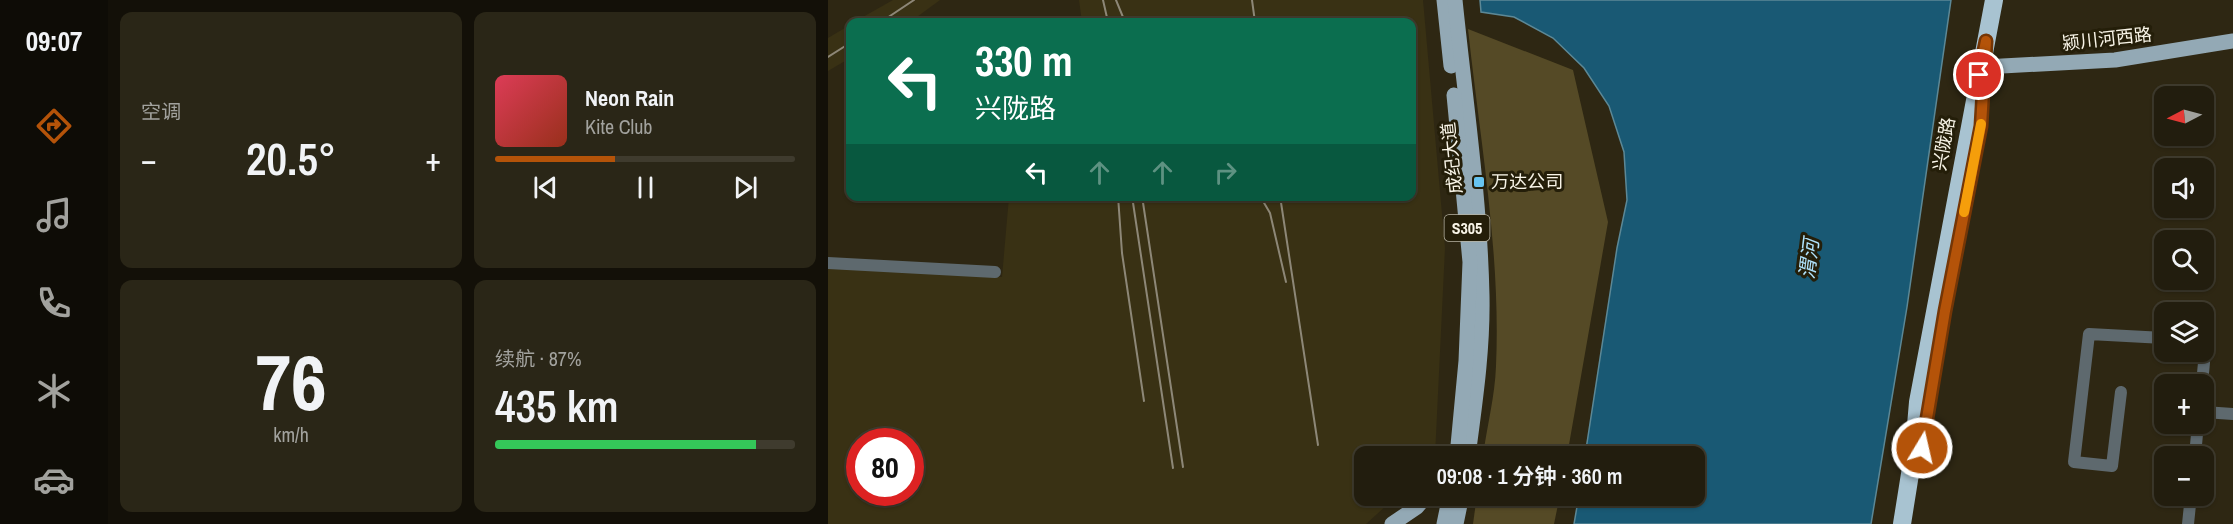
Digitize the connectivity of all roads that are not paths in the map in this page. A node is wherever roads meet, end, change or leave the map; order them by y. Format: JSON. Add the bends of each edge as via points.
{"nodes":[{"id":1,"x":1444,"y":0,"type":"edge"},
{"id":2,"x":1455,"y":0,"type":"edge"},
{"id":3,"x":1994,"y":0,"type":"edge"},
{"id":4,"x":2233,"y":34,"type":"edge"},
{"id":5,"x":1986,"y":41,"type":"junction"},
{"id":6,"x":2233,"y":41,"type":"edge"},
{"id":7,"x":1985,"y":64,"type":"junction"},
{"id":8,"x":828,"y":263,"type":"edge"},
{"id":9,"x":995,"y":272,"type":"dead end"},
{"id":10,"x":2154,"y":337,"type":"edge"},
{"id":11,"x":1480,"y":346,"type":"junction"},
{"id":12,"x":2121,"y":392,"type":"dead end"},
{"id":13,"x":1918,"y":402,"type":"junction"},
{"id":14,"x":2214,"y":413,"type":"edge"},
{"id":15,"x":1461,"y":414,"type":"junction"},
{"id":16,"x":2233,"y":414,"type":"edge"},
{"id":17,"x":1451,"y":446,"type":"edge"},
{"id":18,"x":1458,"y":446,"type":"edge"},
{"id":19,"x":1469,"y":446,"type":"edge"},
{"id":20,"x":1478,"y":446,"type":"edge"},
{"id":21,"x":1418,"y":506,"type":"edge"},
{"id":22,"x":1448,"y":506,"type":"edge"},
{"id":23,"x":1460,"y":506,"type":"edge"},
{"id":24,"x":1469,"y":506,"type":"edge"},
{"id":25,"x":2190,"y":506,"type":"edge"},
{"id":26,"x":1392,"y":524,"type":"edge"},
{"id":27,"x":1444,"y":524,"type":"edge"},
{"id":28,"x":1456,"y":524,"type":"edge"},
{"id":29,"x":1465,"y":524,"type":"edge"},
{"id":30,"x":1893,"y":524,"type":"edge"},
{"id":31,"x":1902,"y":524,"type":"edge"},
{"id":32,"x":1911,"y":524,"type":"edge"},
{"id":33,"x":2188,"y":524,"type":"edge"}],
"edges":[{"from":1,"to":15,"type":"main road","name":"成纪大道","number":"S305","via":[[1470,262]]},
{"from":2,"to":11,"type":"main road","name":"成纪大道","via":[[1480,237]]},
{"from":3,"to":5,"type":"highway"},
{"from":4,"to":7,"type":"main road","name":"颍川河西路","via":[[2116,53]]},
{"from":5,"to":7,"type":"highway","name":"兴陇路"},
{"from":5,"to":13,"type":"highway","name":"兴陇路"},
{"from":6,"to":7,"type":"main road","name":"颍川河西路","via":[[2115,60]]},
{"from":7,"to":32,"type":"highway","name":"兴陇路","via":[[1981,126],[1945,311]]},
{"from":8,"to":9,"type":"street"},
{"from":10,"to":12,"type":"street","via":[[2089,334],[2074,462],[2112,466]]},
{"from":11,"to":19,"type":"main road","name":"成纪大道"},
{"from":11,"to":20,"type":"main road","via":[[1484,395]]},
{"from":13,"to":30,"type":"main road","via":[[1905,450]]},
{"from":13,"to":31,"type":"highway","name":"兴陇路"},
{"from":14,"to":16,"type":"street"},
{"from":15,"to":17,"type":"main road"},
{"from":15,"to":18,"type":"main road","name":"成纪大道","number":"S305"},
{"from":21,"to":26,"type":"main road"},
{"from":22,"to":27,"type":"main road"},
{"from":23,"to":28,"type":"main road"},
{"from":24,"to":29,"type":"main road"},
{"from":25,"to":33,"type":"street"}]}
